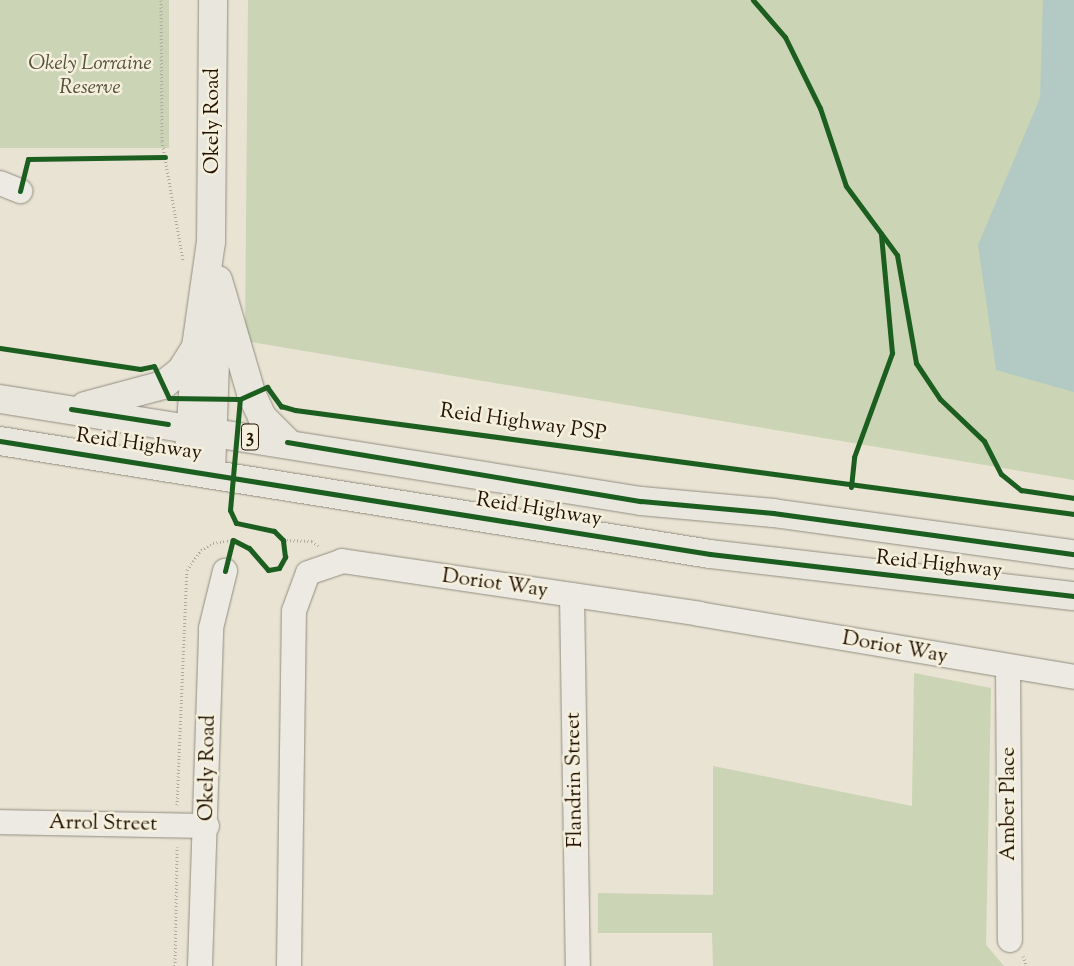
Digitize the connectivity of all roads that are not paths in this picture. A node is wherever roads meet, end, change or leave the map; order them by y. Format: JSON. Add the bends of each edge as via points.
{"nodes":[{"id":1,"x":213,"y":0,"type":"edge"},
{"id":2,"x":211,"y":242,"type":"junction"},
{"id":3,"x":218,"y":280,"type":"junction"},
{"id":4,"x":196,"y":347,"type":"junction"},
{"id":5,"x":0,"y":399,"type":"edge"},
{"id":6,"x":71,"y":409,"type":"junction"},
{"id":7,"x":201,"y":429,"type":"junction"},
{"id":8,"x":0,"y":441,"type":"edge"},
{"id":9,"x":287,"y":442,"type":"junction"},
{"id":10,"x":200,"y":470,"type":"junction"},
{"id":11,"x":1074,"y":554,"type":"edge"},
{"id":12,"x":225,"y":571,"type":"road end"},
{"id":13,"x":572,"y":595,"type":"junction"},
{"id":14,"x":1074,"y":596,"type":"edge"},
{"id":15,"x":1008,"y":668,"type":"junction"},
{"id":16,"x":1074,"y":677,"type":"edge"},
{"id":17,"x":0,"y":822,"type":"edge"},
{"id":18,"x":207,"y":826,"type":"junction"},
{"id":19,"x":1010,"y":940,"type":"dead end"},
{"id":20,"x":200,"y":966,"type":"edge"},
{"id":21,"x":289,"y":966,"type":"edge"},
{"id":22,"x":578,"y":966,"type":"edge"}],
"edges":[{"from":1,"to":2,"type":"main road","name":"Okely Road"},
{"from":2,"to":3,"type":"main road","name":"Okely Road"},
{"from":2,"to":4,"type":"main road","name":"Okely Road"},
{"from":3,"to":7,"type":"main road","name":"Okely Road"},
{"from":3,"to":9,"type":"main road","via":[[251,393],[262,417]]},
{"from":4,"to":6,"type":"main road","via":[[181,371],[163,385]]},
{"from":4,"to":7,"type":"main road","name":"Okely Road"},
{"from":5,"to":6,"type":"main road","name":"Reid Highway","number":"3"},
{"from":6,"to":7,"type":"main road","name":"Reid Highway","number":"3"},
{"from":7,"to":9,"type":"main road","name":"Reid Highway","number":"3"},
{"from":7,"to":10,"type":"main road","name":"Okely Road"},
{"from":8,"to":10,"type":"main road","name":"Reid Highway","number":"3"},
{"from":9,"to":11,"type":"main road","name":"Reid Highway","number":"3","via":[[641,501],[773,513]]},
{"from":10,"to":14,"type":"main road","name":"Reid Highway","number":"3","via":[[710,554]]},
{"from":12,"to":18,"type":"street","name":"Okely Road","via":[[211,628]]},
{"from":13,"to":15,"type":"street","name":"Doriot Way"},
{"from":13,"to":21,"type":"street","name":"Doriot Way","via":[[342,561],[308,573],[294,611]]},
{"from":13,"to":22,"type":"street","name":"Flandrin Street"},
{"from":15,"to":16,"type":"street","name":"Doriot Way"},
{"from":15,"to":19,"type":"street","name":"Amber Place"},
{"from":17,"to":18,"type":"street","name":"Arrol Street"},
{"from":18,"to":20,"type":"street","name":"Okely Road"}]}
